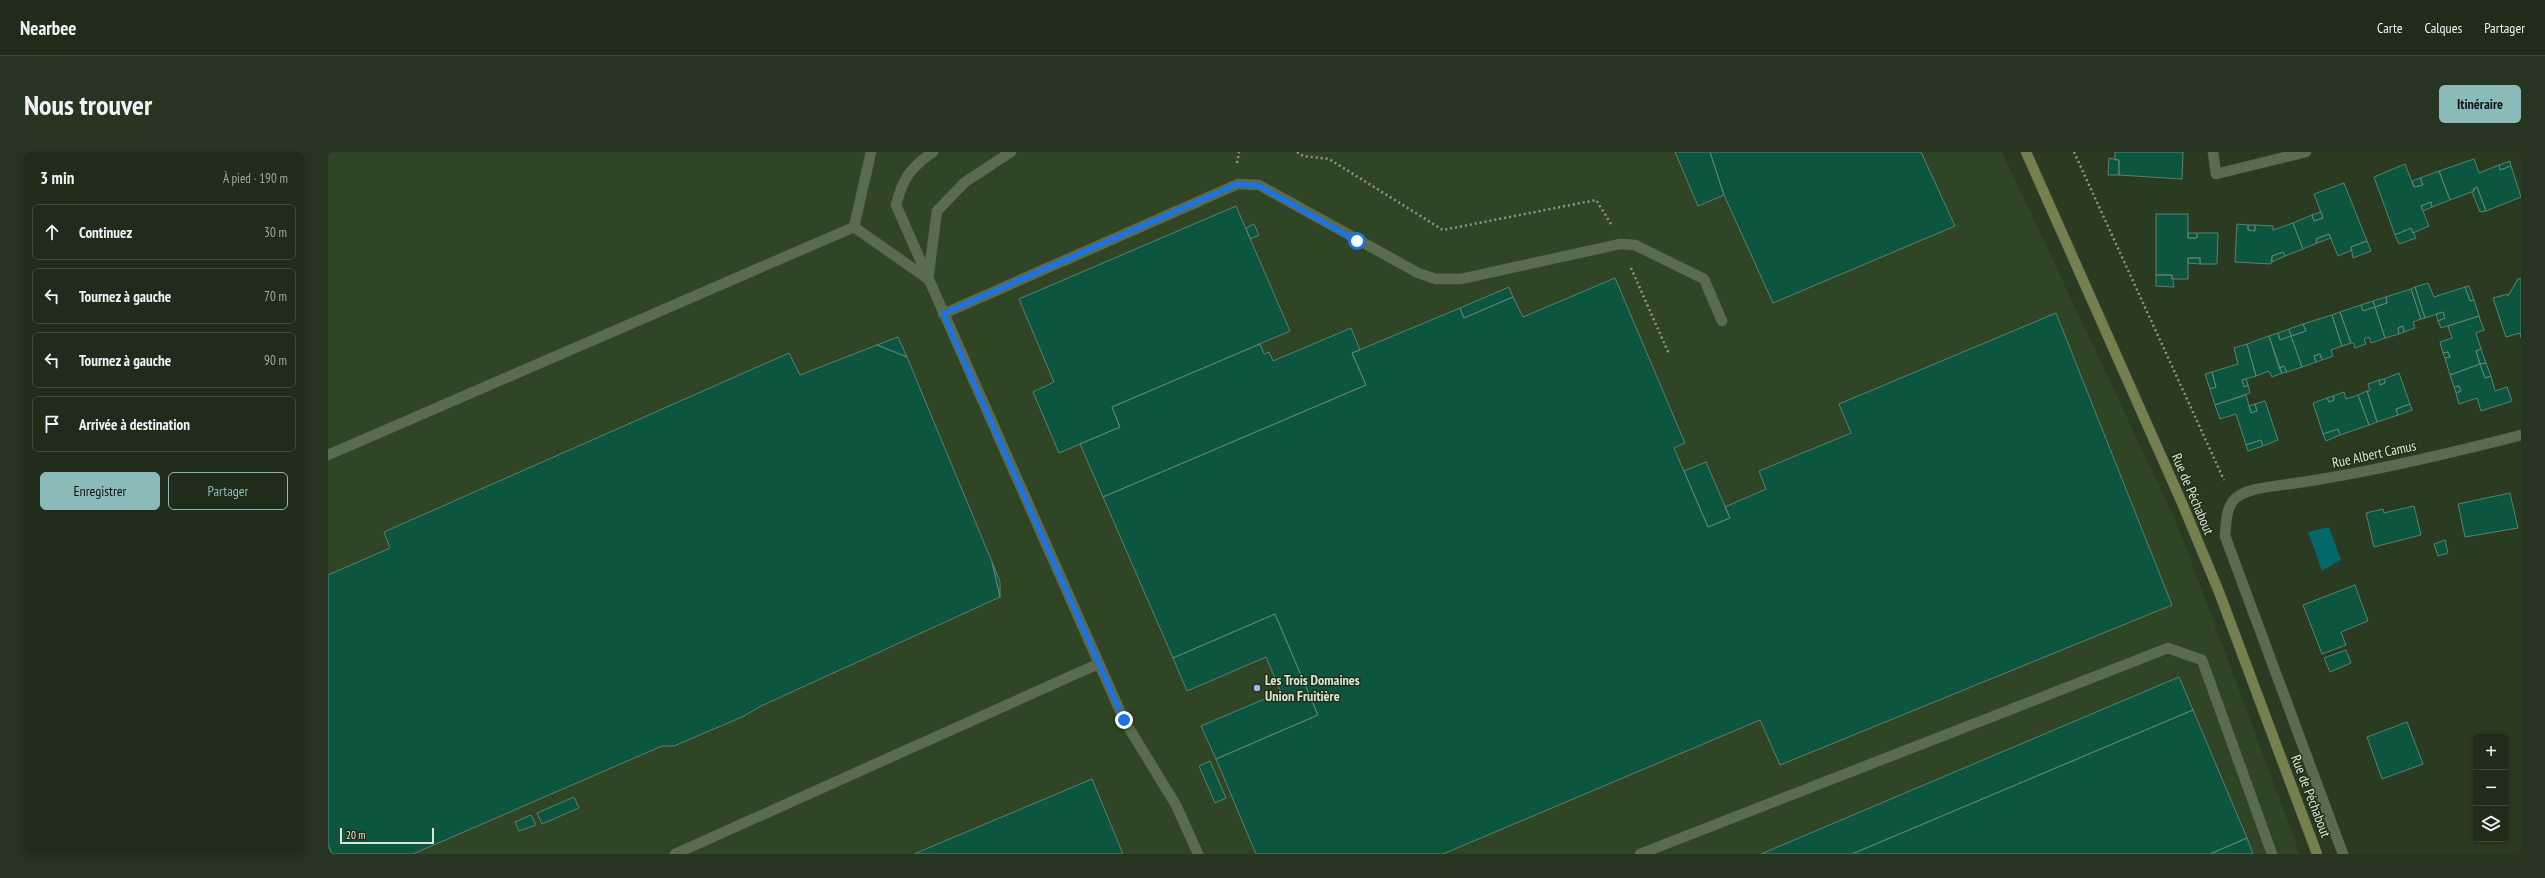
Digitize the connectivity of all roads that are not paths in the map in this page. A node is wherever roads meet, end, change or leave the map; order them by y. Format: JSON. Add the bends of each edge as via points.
{"nodes":[{"id":1,"x":871,"y":152,"type":"edge"},
{"id":2,"x":933,"y":152,"type":"edge"},
{"id":3,"x":1011,"y":152,"type":"edge"},
{"id":4,"x":2026,"y":152,"type":"edge"},
{"id":5,"x":2213,"y":152,"type":"edge"},
{"id":6,"x":2306,"y":152,"type":"edge"},
{"id":7,"x":854,"y":227,"type":"junction"},
{"id":8,"x":928,"y":279,"type":"junction"},
{"id":9,"x":943,"y":314,"type":"junction"},
{"id":10,"x":1722,"y":321,"type":"dead end"},
{"id":11,"x":2521,"y":435,"type":"edge"},
{"id":12,"x":328,"y":455,"type":"edge"},
{"id":13,"x":1098,"y":664,"type":"junction"},
{"id":14,"x":675,"y":854,"type":"edge"},
{"id":15,"x":1198,"y":854,"type":"edge"},
{"id":16,"x":1640,"y":854,"type":"edge"},
{"id":17,"x":2272,"y":854,"type":"edge"},
{"id":18,"x":2317,"y":854,"type":"edge"},
{"id":19,"x":2343,"y":854,"type":"edge"}],
"edges":[{"from":1,"to":7,"type":"street"},
{"from":2,"to":8,"type":"street","via":[[913,167],[901,186],[896,205]]},
{"from":3,"to":8,"type":"street","via":[[965,182],[937,211]]},
{"from":4,"to":18,"type":"street","name":"Rue de Péchabout","via":[[2219,592]]},
{"from":5,"to":6,"type":"street","via":[[2216,174]]},
{"from":7,"to":8,"type":"street"},
{"from":7,"to":12,"type":"street"},
{"from":8,"to":9,"type":"street"},
{"from":9,"to":10,"type":"street","via":[[1238,184],[1259,186],[1418,274],[1436,279],[1461,279],[1620,244],[1634,245],[1704,279]]},
{"from":9,"to":13,"type":"street"},
{"from":11,"to":19,"type":"street","name":"Rue Albert Camus","via":[[2464,450],[2311,481],[2250,490],[2233,500],[2226,516],[2225,536]]},
{"from":13,"to":14,"type":"street"},
{"from":13,"to":15,"type":"street","via":[[1124,720],[1176,805]]},
{"from":16,"to":17,"type":"street","via":[[2168,648],[2202,660]]}]}
